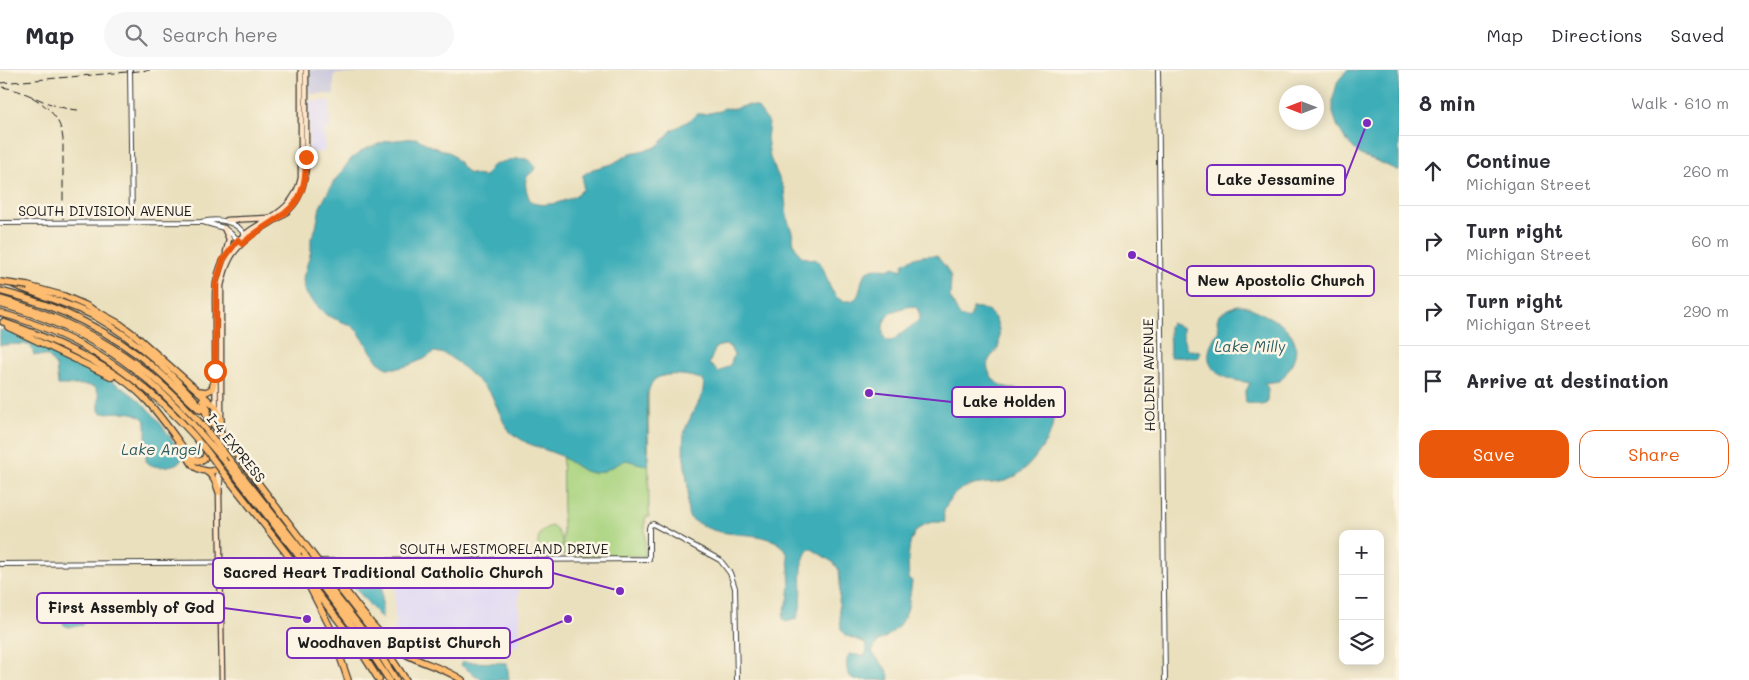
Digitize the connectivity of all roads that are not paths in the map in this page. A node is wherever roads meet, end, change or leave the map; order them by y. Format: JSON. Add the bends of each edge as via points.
{"nodes":[{"id":1,"x":130,"y":70,"type":"edge"},
{"id":2,"x":301,"y":70,"type":"edge"},
{"id":3,"x":306,"y":70,"type":"edge"},
{"id":4,"x":1158,"y":70,"type":"edge"},
{"id":5,"x":272,"y":218,"type":"junction"},
{"id":6,"x":227,"y":220,"type":"junction"},
{"id":7,"x":132,"y":222,"type":"junction"},
{"id":8,"x":201,"y":222,"type":"junction"},
{"id":9,"x":0,"y":223,"type":"edge"},
{"id":10,"x":224,"y":228,"type":"junction"},
{"id":11,"x":244,"y":234,"type":"junction"},
{"id":12,"x":247,"y":239,"type":"junction"},
{"id":13,"x":240,"y":242,"type":"junction"},
{"id":14,"x":223,"y":260,"type":"junction"},
{"id":15,"x":0,"y":282,"type":"edge"},
{"id":16,"x":26,"y":288,"type":"junction"},
{"id":17,"x":0,"y":291,"type":"edge"},
{"id":18,"x":41,"y":295,"type":"junction"},
{"id":19,"x":0,"y":299,"type":"edge"},
{"id":20,"x":0,"y":304,"type":"edge"},
{"id":21,"x":0,"y":313,"type":"edge"},
{"id":22,"x":1,"y":322,"type":"edge"},
{"id":23,"x":140,"y":340,"type":"junction"},
{"id":24,"x":131,"y":376,"type":"junction"},
{"id":25,"x":180,"y":376,"type":"junction"},
{"id":26,"x":215,"y":378,"type":"junction"},
{"id":27,"x":196,"y":390,"type":"junction"},
{"id":28,"x":216,"y":407,"type":"junction"},
{"id":29,"x":158,"y":414,"type":"junction"},
{"id":30,"x":207,"y":416,"type":"junction"},
{"id":31,"x":221,"y":420,"type":"junction"},
{"id":32,"x":188,"y":455,"type":"junction"},
{"id":33,"x":221,"y":466,"type":"junction"},
{"id":34,"x":206,"y":471,"type":"junction"},
{"id":35,"x":219,"y":492,"type":"junction"},
{"id":36,"x":301,"y":555,"type":"junction"},
{"id":37,"x":220,"y":562,"type":"junction"},
{"id":38,"x":0,"y":564,"type":"edge"},
{"id":39,"x":323,"y":568,"type":"junction"},
{"id":40,"x":306,"y":569,"type":"junction"},
{"id":41,"x":222,"y":680,"type":"edge"},
{"id":42,"x":348,"y":680,"type":"edge"},
{"id":43,"x":379,"y":680,"type":"edge"},
{"id":44,"x":389,"y":680,"type":"edge"},
{"id":45,"x":396,"y":680,"type":"edge"},
{"id":46,"x":406,"y":680,"type":"edge"},
{"id":47,"x":462,"y":680,"type":"edge"},
{"id":48,"x":737,"y":680,"type":"edge"},
{"id":49,"x":1165,"y":680,"type":"edge"}],
"edges":[{"from":1,"to":7,"type":"street"},
{"from":2,"to":5,"type":"main road","via":[[299,189],[285,208]]},
{"from":3,"to":12,"type":"main road","via":[[306,166],[302,192],[289,211]]},
{"from":4,"to":49,"type":"street","name":"HOLDEN AVENUE"},
{"from":5,"to":6,"type":"main road"},
{"from":5,"to":11,"type":"main road"},
{"from":6,"to":8,"type":"street","name":"SOUTH DIVISION AVENUE"},
{"from":6,"to":10,"type":"street"},
{"from":6,"to":11,"type":"street"},
{"from":7,"to":8,"type":"street","name":"SOUTH DIVISION AVENUE"},
{"from":7,"to":9,"type":"street","name":"SOUTH DIVISION AVENUE"},
{"from":8,"to":10,"type":"street","name":"SOUTH DIVISION AVENUE"},
{"from":10,"to":13,"type":"street","name":"SOUTH DIVISION AVENUE"},
{"from":10,"to":14,"type":"main road","via":[[229,239]]},
{"from":11,"to":12,"type":"street"},
{"from":11,"to":13,"type":"main road"},
{"from":12,"to":13,"type":"main road"},
{"from":13,"to":14,"type":"main road"},
{"from":13,"to":31,"type":"main road","via":[[228,262],[221,286]]},
{"from":14,"to":26,"type":"main road","via":[[216,290]]},
{"from":15,"to":16,"type":"highway","bridge":true},
{"from":16,"to":18,"type":"highway"},
{"from":16,"to":23,"type":"highway","via":[[56,293],[86,304]]},
{"from":17,"to":30,"type":"highway","via":[[54,309],[109,336],[157,370]]},
{"from":18,"to":23,"type":"highway","via":[[86,308]]},
{"from":18,"to":30,"type":"highway","via":[[95,317],[137,344],[169,372]]},
{"from":19,"to":36,"type":"highway","name":"I-4 EXPRESS","bridge":true,"via":[[66,322],[115,350],[161,383],[184,404],[225,454]]},
{"from":20,"to":33,"type":"highway","name":"I-4 EXPRESS","bridge":true,"via":[[65,326],[136,370],[164,393],[202,434]]},
{"from":21,"to":24,"type":"highway","via":[[56,332]]},
{"from":22,"to":24,"type":"highway","via":[[38,331]]},
{"from":22,"to":29,"type":"highway","via":[[110,376]]},
{"from":22,"to":29,"type":"highway","via":[[99,365],[139,393]]},
{"from":23,"to":25,"type":"highway"},
{"from":24,"to":40,"type":"highway","bridge":true,"via":[[175,415],[287,554]]},
{"from":25,"to":26,"type":"highway","via":[[204,392],[212,389]]},
{"from":25,"to":27,"type":"highway"},
{"from":26,"to":28,"type":"main road"},
{"from":27,"to":28,"type":"highway"},
{"from":27,"to":32,"type":"highway","via":[[208,410],[206,454],[205,459],[198,461]]},
{"from":28,"to":31,"type":"highway"},
{"from":28,"to":33,"type":"main road"},
{"from":29,"to":32,"type":"highway"},
{"from":30,"to":39,"type":"highway","bridge":true},
{"from":31,"to":33,"type":"main road"},
{"from":32,"to":34,"type":"highway","via":[[194,466]]},
{"from":33,"to":34,"type":"highway"},
{"from":33,"to":35,"type":"main road"},
{"from":33,"to":36,"type":"highway","name":"I-4 EXPRESS"},
{"from":34,"to":35,"type":"highway","via":[[214,479]]},
{"from":35,"to":37,"type":"main road"},
{"from":36,"to":40,"type":"highway","name":"I-4 EXPRESS","bridge":true},
{"from":37,"to":38,"type":"street","name":"SOUTH WESTMORELAND DRIVE"},
{"from":37,"to":41,"type":"main road"},
{"from":37,"to":48,"type":"street","name":"SOUTH WESTMORELAND DRIVE","via":[[649,559],[649,526],[653,524],[710,553],[730,573],[735,588]]},
{"from":39,"to":46,"type":"highway"},
{"from":39,"to":47,"type":"highway","via":[[332,573],[394,646]]},
{"from":40,"to":42,"type":"highway"},
{"from":40,"to":43,"type":"highway"},
{"from":40,"to":44,"type":"highway","name":"I-4 EXPRESS","via":[[362,639]]},
{"from":40,"to":45,"type":"highway","name":"I-4 EXPRESS","via":[[375,646]]}]}
